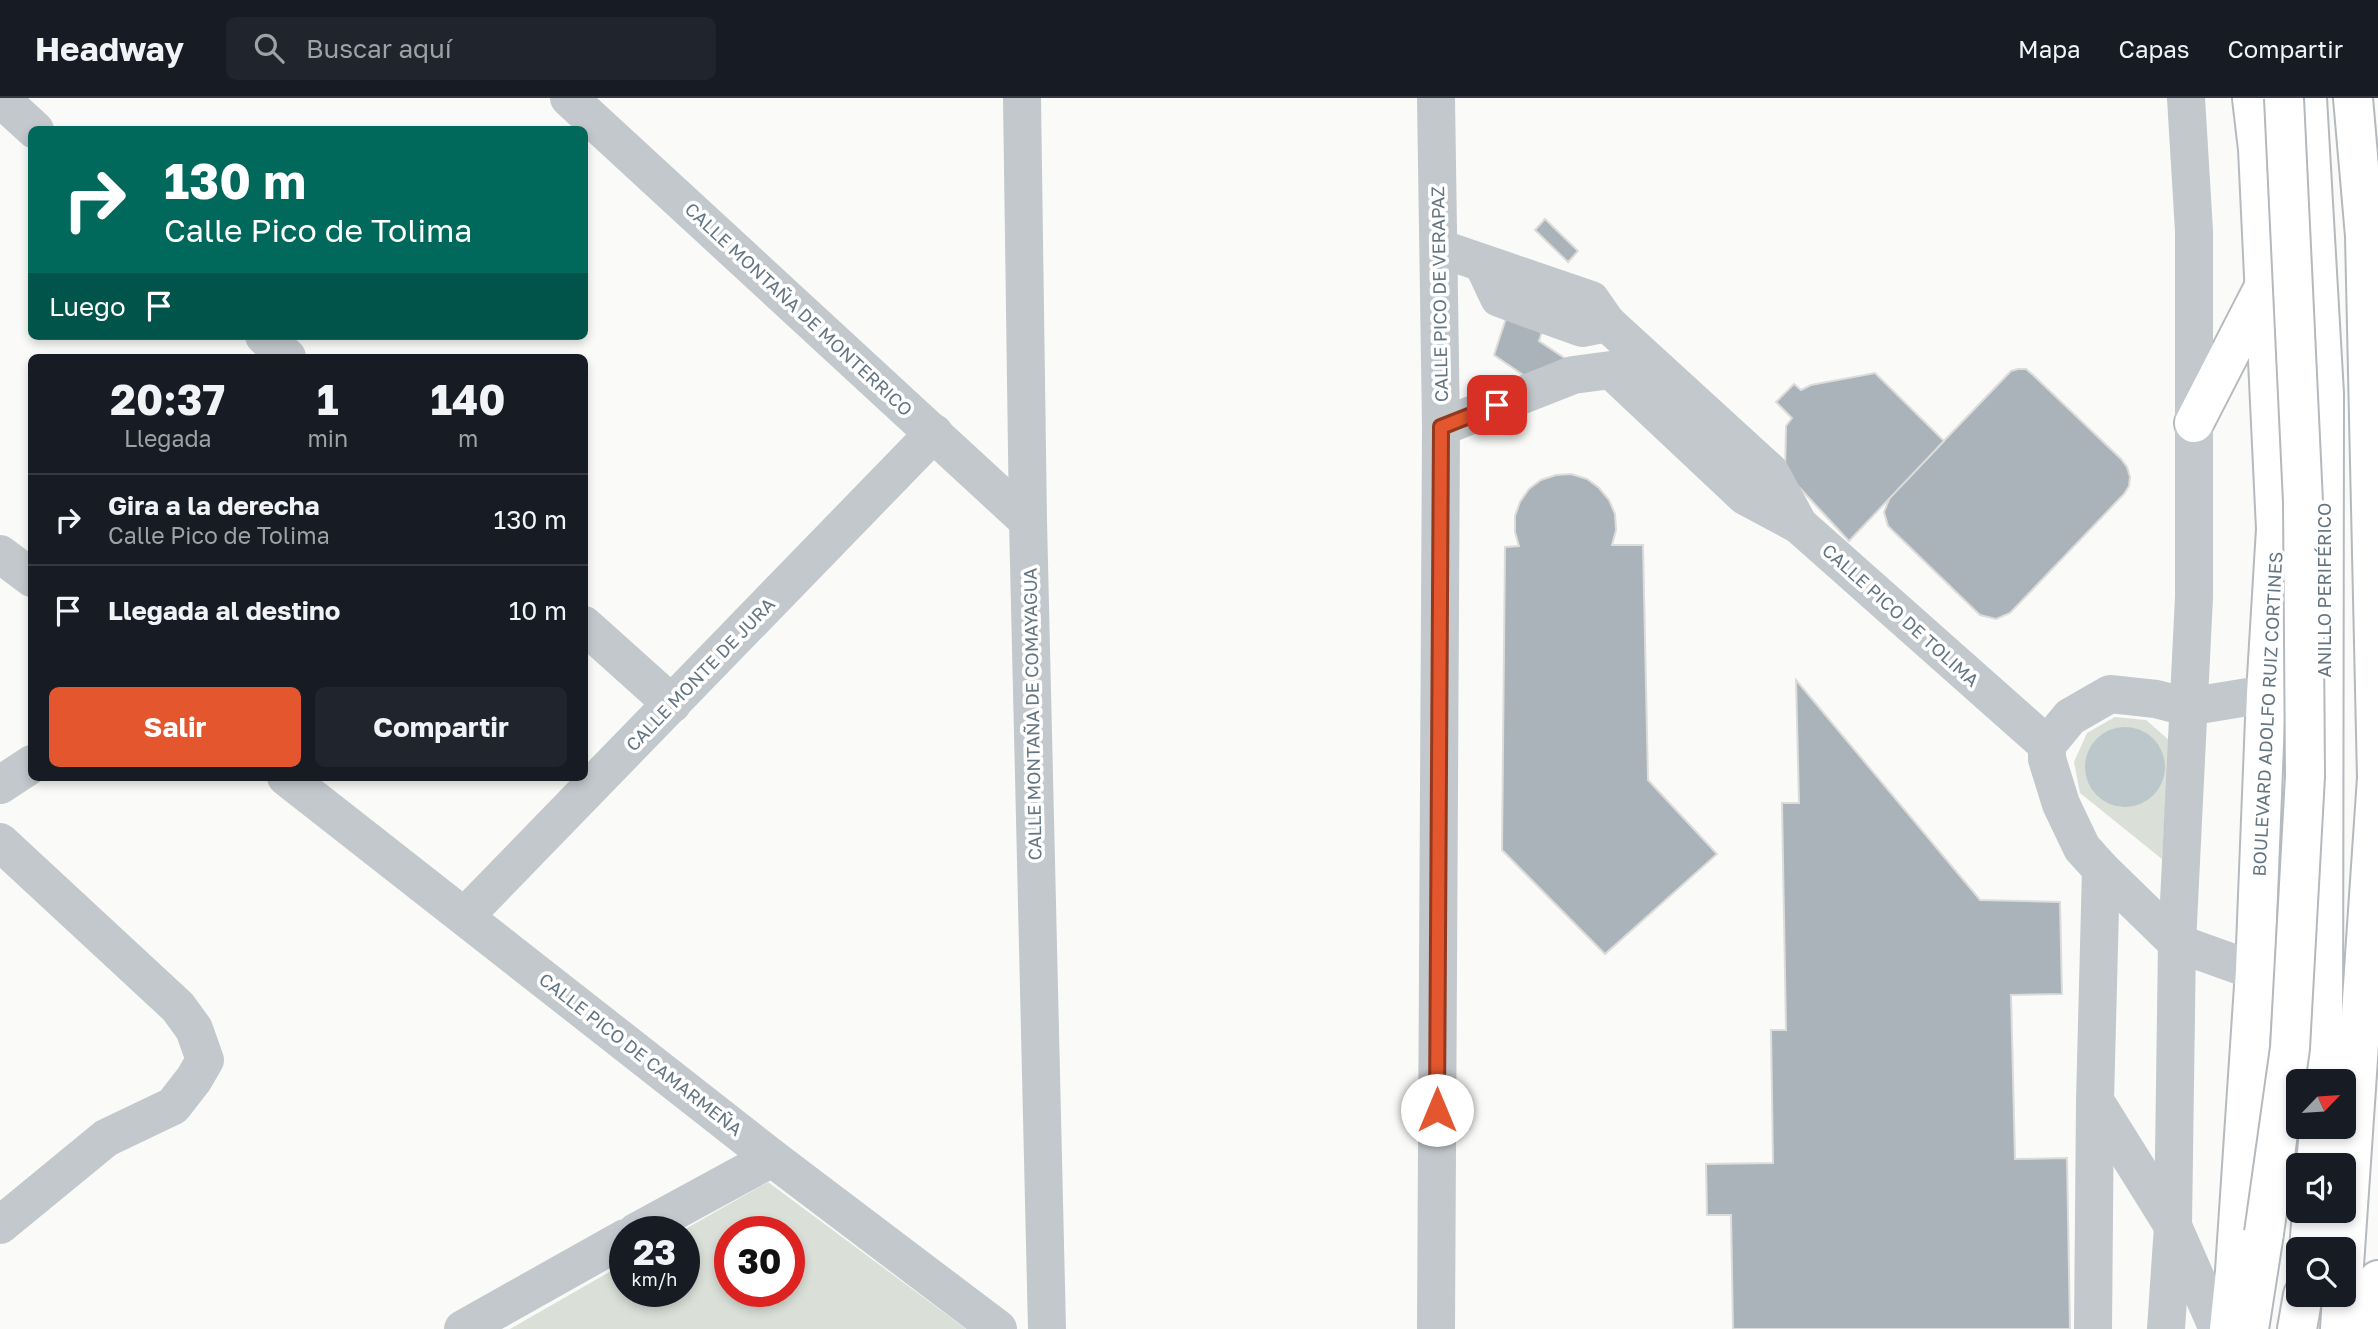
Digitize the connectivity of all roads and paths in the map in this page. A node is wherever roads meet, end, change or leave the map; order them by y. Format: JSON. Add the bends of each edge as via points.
{"nodes":[{"id":1,"x":0,"y":98,"type":"edge"},
{"id":2,"x":569,"y":98,"type":"edge"},
{"id":3,"x":1022,"y":98,"type":"edge"},
{"id":4,"x":1436,"y":98,"type":"edge"},
{"id":5,"x":2186,"y":98,"type":"edge"},
{"id":6,"x":2252,"y":98,"type":"edge"},
{"id":7,"x":2284,"y":98,"type":"edge"},
{"id":8,"x":2308,"y":98,"type":"edge"},
{"id":9,"x":2353,"y":98,"type":"edge"},
{"id":10,"x":31,"y":126,"type":"edge"},
{"id":11,"x":1439,"y":248,"type":"junction"},
{"id":12,"x":2265,"y":285,"type":"junction"},
{"id":13,"x":268,"y":340,"type":"edge"},
{"id":14,"x":284,"y":354,"type":"edge"},
{"id":15,"x":2194,"y":424,"type":"junction"},
{"id":16,"x":1441,"y":427,"type":"junction"},
{"id":17,"x":934,"y":433,"type":"junction"},
{"id":18,"x":1028,"y":521,"type":"junction"},
{"id":19,"x":1799,"y":525,"type":"junction"},
{"id":20,"x":2276,"y":529,"type":"junction"},
{"id":21,"x":0,"y":554,"type":"edge"},
{"id":22,"x":28,"y":575,"type":"edge"},
{"id":23,"x":588,"y":629,"type":"edge"},
{"id":24,"x":2266,"y":694,"type":"junction"},
{"id":25,"x":672,"y":704,"type":"junction"},
{"id":26,"x":2188,"y":707,"type":"junction"},
{"id":27,"x":2047,"y":746,"type":"junction"},
{"id":28,"x":28,"y":767,"type":"edge"},
{"id":29,"x":291,"y":781,"type":"edge"},
{"id":30,"x":0,"y":785,"type":"edge"},
{"id":31,"x":0,"y":842,"type":"edge"},
{"id":32,"x":2101,"y":869,"type":"junction"},
{"id":33,"x":466,"y":916,"type":"junction"},
{"id":34,"x":2177,"y":943,"type":"junction"},
{"id":35,"x":2255,"y":971,"type":"junction"},
{"id":36,"x":2321,"y":1069,"type":"edge"},
{"id":37,"x":2322,"y":1069,"type":"edge"},
{"id":38,"x":2095,"y":1101,"type":"junction"},
{"id":39,"x":772,"y":1158,"type":"junction"},
{"id":40,"x":665,"y":1216,"type":"edge"},
{"id":41,"x":0,"y":1225,"type":"edge"},
{"id":42,"x":2172,"y":1226,"type":"junction"},
{"id":43,"x":2346,"y":1237,"type":"edge"},
{"id":44,"x":609,"y":1247,"type":"edge"},
{"id":45,"x":2378,"y":1280,"type":"edge"},
{"id":46,"x":2301,"y":1307,"type":"edge"},
{"id":47,"x":2341,"y":1307,"type":"edge"},
{"id":48,"x":463,"y":1329,"type":"edge"},
{"id":49,"x":998,"y":1329,"type":"edge"},
{"id":50,"x":1047,"y":1329,"type":"edge"},
{"id":51,"x":1436,"y":1329,"type":"edge"},
{"id":52,"x":2093,"y":1329,"type":"edge"},
{"id":53,"x":2166,"y":1329,"type":"edge"},
{"id":54,"x":2218,"y":1329,"type":"edge"},
{"id":55,"x":2229,"y":1329,"type":"edge"},
{"id":56,"x":2249,"y":1329,"type":"edge"},
{"id":57,"x":2297,"y":1329,"type":"edge"},
{"id":58,"x":2340,"y":1329,"type":"edge"},
{"id":59,"x":2374,"y":1329,"type":"edge"}],
"edges":[{"from":1,"to":10,"type":"street"},
{"from":2,"to":17,"type":"street","name":"CALLE MONTAÑA DE MONTERRICO"},
{"from":3,"to":18,"type":"street","name":"CALLE MONTAÑA DE COMAYAGUA"},
{"from":4,"to":11,"type":"street","name":"CALLE PICO DE VERAPAZ"},
{"from":5,"to":15,"type":"street","via":[[2194,232]]},
{"from":6,"to":12,"type":"main road","name":"BOULEVARD ADOLFO RUIZ CORTINES"},
{"from":7,"to":56,"type":"main road","bridge":true,"via":[[2303,502],[2305,775],[2290,1048]]},
{"from":8,"to":37,"type":"main road","name":"ANILLO PERIFÉRICO","via":[[2324,394]]},
{"from":9,"to":43,"type":"main road","via":[[2365,236],[2377,778]]},
{"from":11,"to":16,"type":"street","name":"CALLE PICO DE VERAPAZ"},
{"from":11,"to":19,"type":"street","name":"CALLE PICO DE TOLIMA","via":[[1483,264],[1499,298],[1582,328],[1607,323],[1770,472]]},
{"from":12,"to":15,"type":"main road"},
{"from":12,"to":20,"type":"main road","name":"BOULEVARD ADOLFO RUIZ CORTINES"},
{"from":13,"to":14,"type":"street"},
{"from":15,"to":26,"type":"street","via":[[2194,597]]},
{"from":16,"to":19,"type":"street","via":[[1568,361],[1611,370],[1745,496]]},
{"from":16,"to":51,"type":"street","name":"CALLE PICO DE VERAPAZ"},
{"from":17,"to":18,"type":"street","name":"CALLE MONTAÑA DE MONTERRICO"},
{"from":17,"to":25,"type":"street","name":"CALLE MONTE DE JURA"},
{"from":18,"to":50,"type":"street","name":"CALLE MONTAÑA DE COMAYAGUA"},
{"from":19,"to":27,"type":"street","name":"CALLE PICO DE TOLIMA"},
{"from":20,"to":24,"type":"main road","name":"BOULEVARD ADOLFO RUIZ CORTINES"},
{"from":20,"to":36,"type":"main road"},
{"from":21,"to":22,"type":"street"},
{"from":23,"to":25,"type":"street"},
{"from":24,"to":26,"type":"street"},
{"from":24,"to":35,"type":"main road","name":"BOULEVARD ADOLFO RUIZ CORTINES"},
{"from":25,"to":33,"type":"street","name":"CALLE MONTE DE JURA"},
{"from":26,"to":27,"type":"street","via":[[2110,694],[2070,717]]},
{"from":26,"to":34,"type":"street"},
{"from":27,"to":32,"type":"street","via":[[2061,804],[2082,848]]},
{"from":28,"to":30,"type":"street"},
{"from":29,"to":33,"type":"street","name":"CALLE PICO DE CAMARMEÑA"},
{"from":31,"to":41,"type":"street","via":[[178,1007],[194,1029],[205,1060],[173,1106],[106,1138]]},
{"from":32,"to":34,"type":"street"},
{"from":32,"to":38,"type":"street"},
{"from":33,"to":39,"type":"street","name":"CALLE PICO DE CAMARMEÑA"},
{"from":34,"to":35,"type":"street"},
{"from":34,"to":42,"type":"street"},
{"from":35,"to":55,"type":"main road","name":"BOULEVARD ADOLFO RUIZ CORTINES"},
{"from":38,"to":42,"type":"street"},
{"from":38,"to":52,"type":"street"},
{"from":39,"to":40,"type":"street"},
{"from":39,"to":49,"type":"street","name":"CALLE PICO DE CAMARMEÑA"},
{"from":42,"to":53,"type":"street"},
{"from":42,"to":54,"type":"street"},
{"from":44,"to":48,"type":"street"},
{"from":45,"to":59,"type":"main road"},
{"from":46,"to":57,"type":"main road"},
{"from":47,"to":58,"type":"main road"}]}
